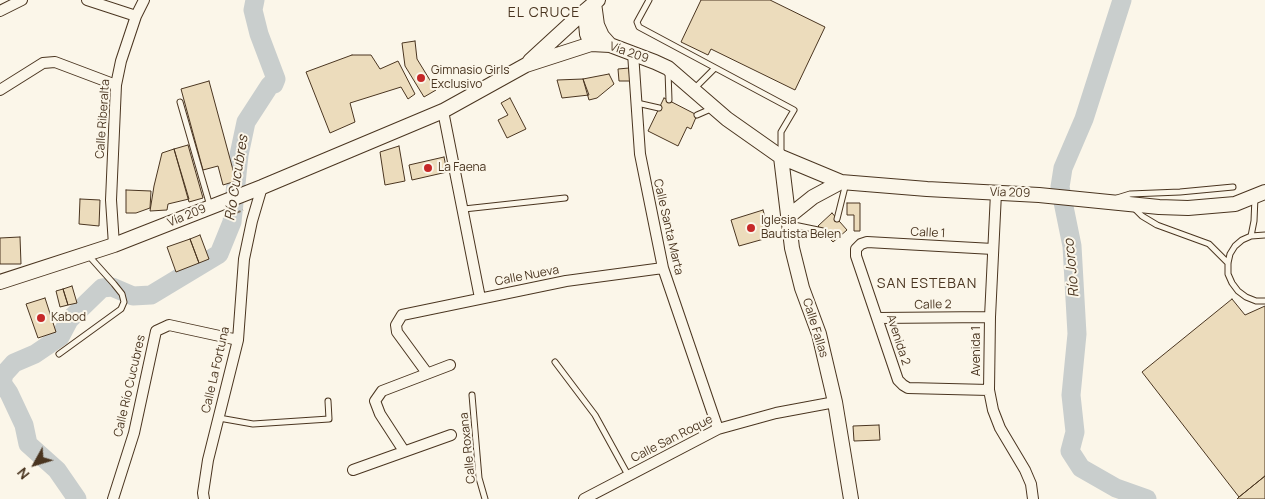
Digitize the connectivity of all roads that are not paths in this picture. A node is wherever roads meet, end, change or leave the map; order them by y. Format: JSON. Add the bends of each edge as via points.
{"nodes":[{"id":1,"x":22,"y":0,"type":"edge"},
{"id":2,"x":87,"y":0,"type":"edge"},
{"id":3,"x":144,"y":0,"type":"edge"},
{"id":4,"x":649,"y":0,"type":"edge"},
{"id":5,"x":594,"y":1,"type":"edge"},
{"id":6,"x":0,"y":11,"type":"edge"},
{"id":7,"x":136,"y":16,"type":"junction"},
{"id":8,"x":591,"y":44,"type":"junction"},
{"id":9,"x":610,"y":45,"type":"junction"},
{"id":10,"x":633,"y":53,"type":"junction"},
{"id":11,"x":526,"y":65,"type":"junction"},
{"id":12,"x":668,"y":68,"type":"junction"},
{"id":13,"x":714,"y":68,"type":"junction"},
{"id":14,"x":116,"y":85,"type":"junction"},
{"id":15,"x":0,"y":90,"type":"edge"},
{"id":16,"x":693,"y":90,"type":"junction"},
{"id":17,"x":669,"y":100,"type":"dead end"},
{"id":18,"x":180,"y":102,"type":"dead end"},
{"id":19,"x":637,"y":103,"type":"junction"},
{"id":20,"x":713,"y":107,"type":"junction"},
{"id":21,"x":659,"y":108,"type":"dead end"},
{"id":22,"x":443,"y":111,"type":"junction"},
{"id":23,"x":697,"y":115,"type":"dead end"},
{"id":24,"x":781,"y":157,"type":"junction"},
{"id":25,"x":843,"y":182,"type":"junction"},
{"id":26,"x":1233,"y":187,"type":"dead end"},
{"id":27,"x":258,"y":188,"type":"junction"},
{"id":28,"x":996,"y":193,"type":"junction"},
{"id":29,"x":1260,"y":195,"type":"edge"},
{"id":30,"x":565,"y":198,"type":"dead end"},
{"id":31,"x":1109,"y":201,"type":"junction"},
{"id":32,"x":1130,"y":203,"type":"junction"},
{"id":33,"x":215,"y":205,"type":"junction"},
{"id":34,"x":464,"y":210,"type":"junction"},
{"id":35,"x":837,"y":219,"type":"dead end"},
{"id":36,"x":789,"y":220,"type":"junction"},
{"id":37,"x":823,"y":231,"type":"dead end"},
{"id":38,"x":1265,"y":235,"type":"edge"},
{"id":39,"x":1251,"y":236,"type":"junction"},
{"id":40,"x":861,"y":244,"type":"joint"},
{"id":41,"x":114,"y":245,"type":"junction"},
{"id":42,"x":994,"y":249,"type":"junction"},
{"id":43,"x":87,"y":253,"type":"junction"},
{"id":44,"x":1228,"y":263,"type":"junction"},
{"id":45,"x":663,"y":268,"type":"junction"},
{"id":46,"x":0,"y":282,"type":"edge"},
{"id":47,"x":480,"y":298,"type":"junction"},
{"id":48,"x":1265,"y":301,"type":"edge"},
{"id":49,"x":990,"y":317,"type":"junction"},
{"id":50,"x":878,"y":318,"type":"junction"},
{"id":51,"x":238,"y":340,"type":"junction"},
{"id":52,"x":59,"y":354,"type":"dead end"},
{"id":53,"x":555,"y":362,"type":"dead end"},
{"id":54,"x":450,"y":365,"type":"dead end"},
{"id":55,"x":427,"y":374,"type":"junction"},
{"id":56,"x":989,"y":390,"type":"junction"},
{"id":57,"x":472,"y":395,"type":"dead end"},
{"id":58,"x":328,"y":401,"type":"dead end"},
{"id":59,"x":835,"y":402,"type":"junction"},
{"id":60,"x":218,"y":418,"type":"junction"},
{"id":61,"x":718,"y":429,"type":"junction"},
{"id":62,"x":451,"y":434,"type":"dead end"},
{"id":63,"x":404,"y":451,"type":"junction"},
{"id":64,"x":353,"y":470,"type":"dead end"},
{"id":65,"x":628,"y":475,"type":"junction"},
{"id":66,"x":113,"y":499,"type":"edge"},
{"id":67,"x":204,"y":499,"type":"edge"},
{"id":68,"x":484,"y":499,"type":"edge"},
{"id":69,"x":584,"y":499,"type":"edge"},
{"id":70,"x":851,"y":499,"type":"edge"},
{"id":71,"x":1033,"y":499,"type":"edge"}],
"edges":[{"from":1,"to":6,"type":"street"},
{"from":2,"to":7,"type":"street"},
{"from":3,"to":7,"type":"street","name":"Calle Riberalta"},
{"from":4,"to":13,"type":"lane","via":[[637,25]]},
{"from":5,"to":8,"type":"main road","via":[[586,23]]},
{"from":5,"to":9,"type":"main road","via":[[596,25]]},
{"from":5,"to":11,"type":"main road"},
{"from":7,"to":14,"type":"street","name":"Calle Riberalta"},
{"from":8,"to":9,"type":"main road","name":"Vía 209"},
{"from":8,"to":11,"type":"main road","name":"Vía 209"},
{"from":9,"to":10,"type":"main road","name":"Vía 209"},
{"from":10,"to":12,"type":"main road","name":"Vía 209"},
{"from":10,"to":19,"type":"street","name":"Calle Santa Marta"},
{"from":11,"to":22,"type":"main road","name":"Vía 209"},
{"from":12,"to":16,"type":"main road","name":"Vía 209"},
{"from":12,"to":17,"type":"lane"},
{"from":13,"to":16,"type":"lane"},
{"from":13,"to":24,"type":"lane","via":[[794,110],[781,132]]},
{"from":14,"to":15,"type":"street","via":[[55,62],[43,63]]},
{"from":14,"to":41,"type":"street","name":"Calle Riberalta","via":[[111,200]]},
{"from":16,"to":20,"type":"main road","name":"Vía 209"},
{"from":18,"to":33,"type":"lane"},
{"from":19,"to":21,"type":"lane"},
{"from":19,"to":45,"type":"street","name":"Calle Santa Marta","via":[[640,154]]},
{"from":20,"to":23,"type":"lane"},
{"from":20,"to":24,"type":"main road","name":"Vía 209"},
{"from":22,"to":27,"type":"main road","name":"Vía 209"},
{"from":22,"to":34,"type":"street"},
{"from":24,"to":25,"type":"main road","name":"Vía 209"},
{"from":24,"to":36,"type":"main road","name":"Calle Fallas"},
{"from":25,"to":28,"type":"main road","name":"Vía 209"},
{"from":25,"to":35,"type":"lane"},
{"from":25,"to":36,"type":"main road","via":[[813,197]]},
{"from":26,"to":31,"type":"lane","via":[[1130,194]]},
{"from":27,"to":33,"type":"main road","name":"Vía 209"},
{"from":27,"to":51,"type":"street","name":"Calle La Fortuna","via":[[244,259]]},
{"from":28,"to":31,"type":"main road","name":"Vía 209"},
{"from":28,"to":42,"type":"street","name":"Avenida 1"},
{"from":29,"to":32,"type":"main road","name":"Vía 209","via":[[1235,204],[1188,208]]},
{"from":29,"to":39,"type":"lane"},
{"from":30,"to":34,"type":"lane"},
{"from":31,"to":32,"type":"main road","name":"Vía 209"},
{"from":32,"to":44,"type":"lane","via":[[1157,225],[1209,244]]},
{"from":33,"to":41,"type":"main road","name":"Vía 209"},
{"from":34,"to":47,"type":"street"},
{"from":36,"to":37,"type":"lane"},
{"from":36,"to":59,"type":"main road","name":"Calle Fallas","via":[[802,288],[819,334]]},
{"from":38,"to":39,"type":"lane"},
{"from":39,"to":44,"type":"lane","via":[[1235,246]]},
{"from":40,"to":42,"type":"street","name":"Calle 1"},
{"from":40,"to":50,"type":"street","name":"Avenida 2","via":[[856,249],[856,256]]},
{"from":41,"to":43,"type":"main road","name":"Vía 209"},
{"from":42,"to":49,"type":"street","name":"Avenida 1"},
{"from":43,"to":46,"type":"main road","name":"Vía 209"},
{"from":43,"to":52,"type":"lane","via":[[122,294],[124,302],[120,310]]},
{"from":44,"to":48,"type":"lane","via":[[1228,274],[1238,291],[1251,299]]},
{"from":45,"to":47,"type":"street","name":"Calle Nueva","via":[[566,281]]},
{"from":45,"to":61,"type":"street","name":"Calle Santa Marta"},
{"from":47,"to":55,"type":"street","name":"Calle Nueva","via":[[402,315],[398,319],[397,332]]},
{"from":49,"to":50,"type":"street","name":"Calle 2"},
{"from":49,"to":56,"type":"street","name":"Avenida 1"},
{"from":50,"to":56,"type":"street","name":"Avenida 2","via":[[898,380],[903,385],[908,388]]},
{"from":51,"to":60,"type":"street","name":"Calle La Fortuna"},
{"from":51,"to":66,"type":"street","name":"Calle Río Cucubres","via":[[169,325],[156,332],[134,433]]},
{"from":53,"to":65,"type":"lane","via":[[595,415]]},
{"from":54,"to":55,"type":"street"},
{"from":55,"to":63,"type":"street","via":[[382,391],[375,401]]},
{"from":56,"to":71,"type":"street","name":"Avenida 1","via":[[1000,428],[1025,470]]},
{"from":57,"to":68,"type":"lane","name":"Calle Roxana","via":[[479,478]]},
{"from":58,"to":60,"type":"lane","via":[[329,419],[253,424]]},
{"from":59,"to":61,"type":"street","name":"Calle San Roque","via":[[776,413]]},
{"from":59,"to":70,"type":"main road","name":"Calle Fallas"},
{"from":60,"to":67,"type":"street","name":"Calle La Fortuna","via":[[208,460]]},
{"from":61,"to":65,"type":"street","name":"Calle San Roque"},
{"from":62,"to":63,"type":"street"},
{"from":63,"to":64,"type":"street"},
{"from":65,"to":69,"type":"street","name":"Calle San Roque"}]}
